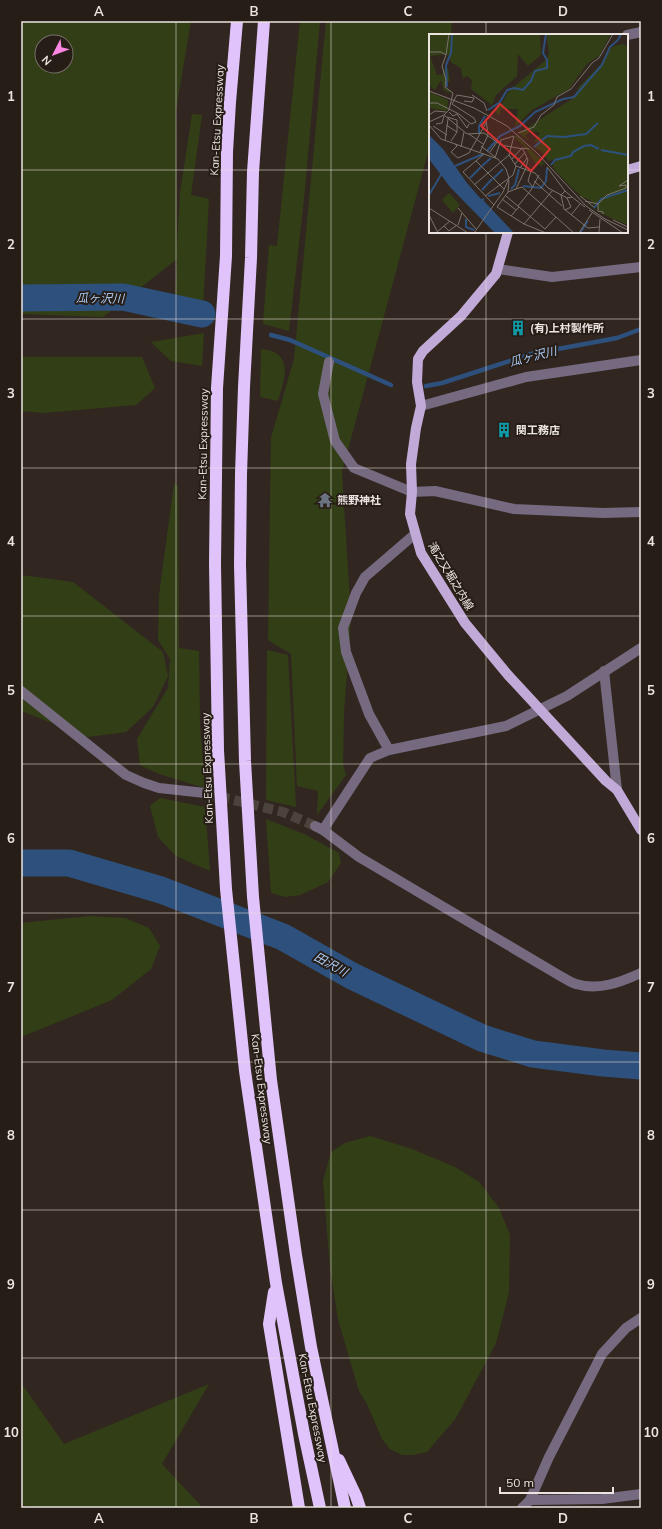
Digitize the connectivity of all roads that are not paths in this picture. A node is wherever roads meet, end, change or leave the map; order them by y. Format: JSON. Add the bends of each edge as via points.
{"nodes":[{"id":1,"x":237,"y":21,"type":"edge"},
{"id":2,"x":264,"y":21,"type":"edge"},
{"id":3,"x":641,"y":32,"type":"edge"},
{"id":4,"x":628,"y":35,"type":"edge"},
{"id":5,"x":641,"y":166,"type":"edge"},
{"id":6,"x":628,"y":170,"type":"edge"},
{"id":7,"x":508,"y":233,"type":"edge"},
{"id":8,"x":641,"y":267,"type":"edge"},
{"id":9,"x":498,"y":269,"type":"junction"},
{"id":10,"x":641,"y":360,"type":"edge"},
{"id":11,"x":328,"y":362,"type":"dead end"},
{"id":12,"x":420,"y":406,"type":"junction"},
{"id":13,"x":412,"y":492,"type":"junction"},
{"id":14,"x":641,"y":512,"type":"edge"},
{"id":15,"x":415,"y":534,"type":"junction"},
{"id":16,"x":641,"y":648,"type":"edge"},
{"id":17,"x":604,"y":671,"type":"junction"},
{"id":18,"x":21,"y":691,"type":"edge"},
{"id":19,"x":539,"y":709,"type":"junction"},
{"id":20,"x":389,"y":750,"type":"junction"},
{"id":21,"x":618,"y":790,"type":"junction"},
{"id":22,"x":205,"y":793,"type":"tunnel mouth"},
{"id":23,"x":641,"y":830,"type":"edge"},
{"id":24,"x":641,"y":973,"type":"edge"},
{"id":25,"x":276,"y":1283,"type":"junction"},
{"id":26,"x":641,"y":1318,"type":"edge"},
{"id":27,"x":330,"y":1441,"type":"junction"},
{"id":28,"x":641,"y":1494,"type":"edge"},
{"id":29,"x":530,"y":1500,"type":"junction"},
{"id":30,"x":299,"y":1508,"type":"edge"},
{"id":31,"x":320,"y":1508,"type":"edge"},
{"id":32,"x":345,"y":1508,"type":"edge"},
{"id":33,"x":360,"y":1508,"type":"edge"},
{"id":34,"x":522,"y":1508,"type":"edge"}],
"edges":[{"from":1,"to":25,"type":"highway","name":"Kan-Etsu Expressway","via":[[227,152],[226,256],[217,388],[215,564],[218,750],[226,890],[245,1071]]},
{"from":2,"to":27,"type":"highway","name":"Kan-Etsu Expressway","via":[[253,172],[241,497],[240,565],[245,761],[253,897],[271,1080],[296,1255]]},
{"from":3,"to":4,"type":"street"},
{"from":5,"to":6,"type":"main road"},
{"from":7,"to":9,"type":"main road","name":"滝之又堀之内線"},
{"from":8,"to":9,"type":"street","via":[[552,277]]},
{"from":9,"to":12,"type":"main road","name":"滝之又堀之内線","via":[[461,316],[423,351],[418,359]]},
{"from":10,"to":12,"type":"street","via":[[526,377]]},
{"from":11,"to":13,"type":"street","via":[[323,394],[336,441],[354,468]]},
{"from":12,"to":13,"type":"main road","name":"滝之又堀之内線","via":[[411,464]]},
{"from":13,"to":14,"type":"street","via":[[435,491],[514,509]]},
{"from":13,"to":15,"type":"main road","name":"滝之又堀之内線","via":[[410,514]]},
{"from":15,"to":19,"type":"main road","name":"滝之又堀之内線","via":[[422,553],[465,623]]},
{"from":15,"to":20,"type":"street","via":[[365,577],[343,628],[346,652],[369,714]]},
{"from":16,"to":17,"type":"street"},
{"from":17,"to":19,"type":"street","via":[[567,696]]},
{"from":17,"to":21,"type":"street"},
{"from":18,"to":22,"type":"street","via":[[126,775],[159,788]]},
{"from":19,"to":20,"type":"street","via":[[506,726]]},
{"from":19,"to":21,"type":"main road","name":"滝之又堀之内線","via":[[606,781]]},
{"from":20,"to":24,"type":"street","via":[[370,758],[319,828],[359,857],[576,984],[597,987],[618,983]]},
{"from":21,"to":23,"type":"main road","name":"滝之又堀之内線"},
{"from":25,"to":30,"type":"highway","via":[[269,1324]]},
{"from":25,"to":31,"type":"highway","name":"Kan-Etsu Expressway"},
{"from":26,"to":29,"type":"street","via":[[626,1328],[602,1354]]},
{"from":27,"to":32,"type":"highway","name":"Kan-Etsu Expressway"},
{"from":27,"to":33,"type":"highway"},
{"from":28,"to":29,"type":"street","via":[[602,1499]]},
{"from":29,"to":34,"type":"street"}]}
